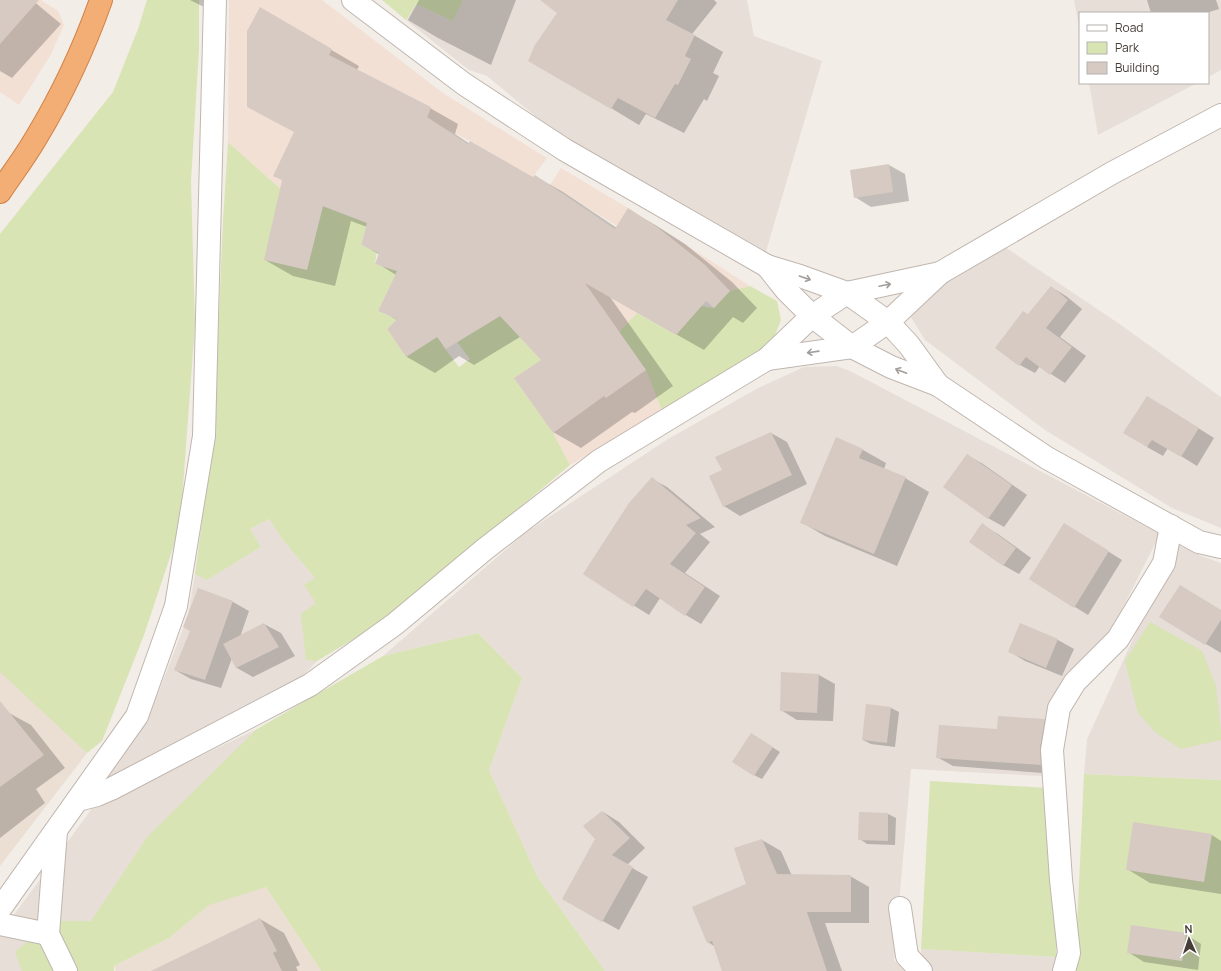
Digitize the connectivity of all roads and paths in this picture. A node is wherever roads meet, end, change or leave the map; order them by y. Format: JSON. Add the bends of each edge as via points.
{"nodes":[{"id":1,"x":101,"y":0,"type":"edge"},
{"id":2,"x":215,"y":0,"type":"edge"},
{"id":3,"x":353,"y":0,"type":"edge"},
{"id":4,"x":1221,"y":115,"type":"edge"},
{"id":5,"x":0,"y":192,"type":"edge"},
{"id":6,"x":767,"y":266,"type":"junction"},
{"id":7,"x":940,"y":273,"type":"junction"},
{"id":8,"x":847,"y":292,"type":"junction"},
{"id":9,"x":812,"y":316,"type":"junction"},
{"id":10,"x":888,"y":322,"type":"junction"},
{"id":11,"x":852,"y":347,"type":"junction"},
{"id":12,"x":766,"y":359,"type":"junction"},
{"id":13,"x":938,"y":385,"type":"junction"},
{"id":14,"x":1171,"y":526,"type":"junction"},
{"id":15,"x":1221,"y":547,"type":"edge"},
{"id":16,"x":78,"y":800,"type":"junction"},
{"id":17,"x":56,"y":831,"type":"junction"},
{"id":18,"x":900,"y":908,"type":"dead end"},
{"id":19,"x":0,"y":909,"type":"edge"},
{"id":20,"x":0,"y":924,"type":"edge"},
{"id":21,"x":48,"y":934,"type":"junction"},
{"id":22,"x":66,"y":971,"type":"edge"},
{"id":23,"x":921,"y":971,"type":"edge"},
{"id":24,"x":1064,"y":971,"type":"edge"}],
"edges":[{"from":1,"to":5,"type":"highway","via":[[67,81],[36,138]]},
{"from":2,"to":16,"type":"street","via":[[204,436],[176,606],[137,716]]},
{"from":3,"to":6,"type":"street","via":[[464,84],[559,146]]},
{"from":4,"to":7,"type":"street","via":[[1112,173]]},
{"from":6,"to":8,"type":"street","one_way":true},
{"from":6,"to":9,"type":"street"},
{"from":8,"to":7,"type":"street","one_way":true},
{"from":7,"to":10,"type":"street"},
{"from":8,"to":9,"type":"street"},
{"from":8,"to":10,"type":"street"},
{"from":9,"to":11,"type":"street"},
{"from":9,"to":12,"type":"street"},
{"from":10,"to":11,"type":"street"},
{"from":10,"to":13,"type":"street","via":[[910,344]]},
{"from":11,"to":12,"type":"street","one_way":true},
{"from":13,"to":11,"type":"street","one_way":true,"via":[[891,367]]},
{"from":12,"to":16,"type":"street","via":[[599,461],[485,549],[395,624],[310,685],[111,789]]},
{"from":13,"to":14,"type":"street","via":[[1047,458]]},
{"from":14,"to":15,"type":"street","via":[[1199,542]]},
{"from":14,"to":24,"type":"street","via":[[1164,563],[1118,639],[1075,682],[1059,708],[1052,750],[1069,953]]},
{"from":16,"to":17,"type":"street"},
{"from":17,"to":19,"type":"street"},
{"from":17,"to":21,"type":"street"},
{"from":18,"to":23,"type":"street","via":[[907,956]]},
{"from":20,"to":21,"type":"street"},
{"from":21,"to":22,"type":"street"}]}
